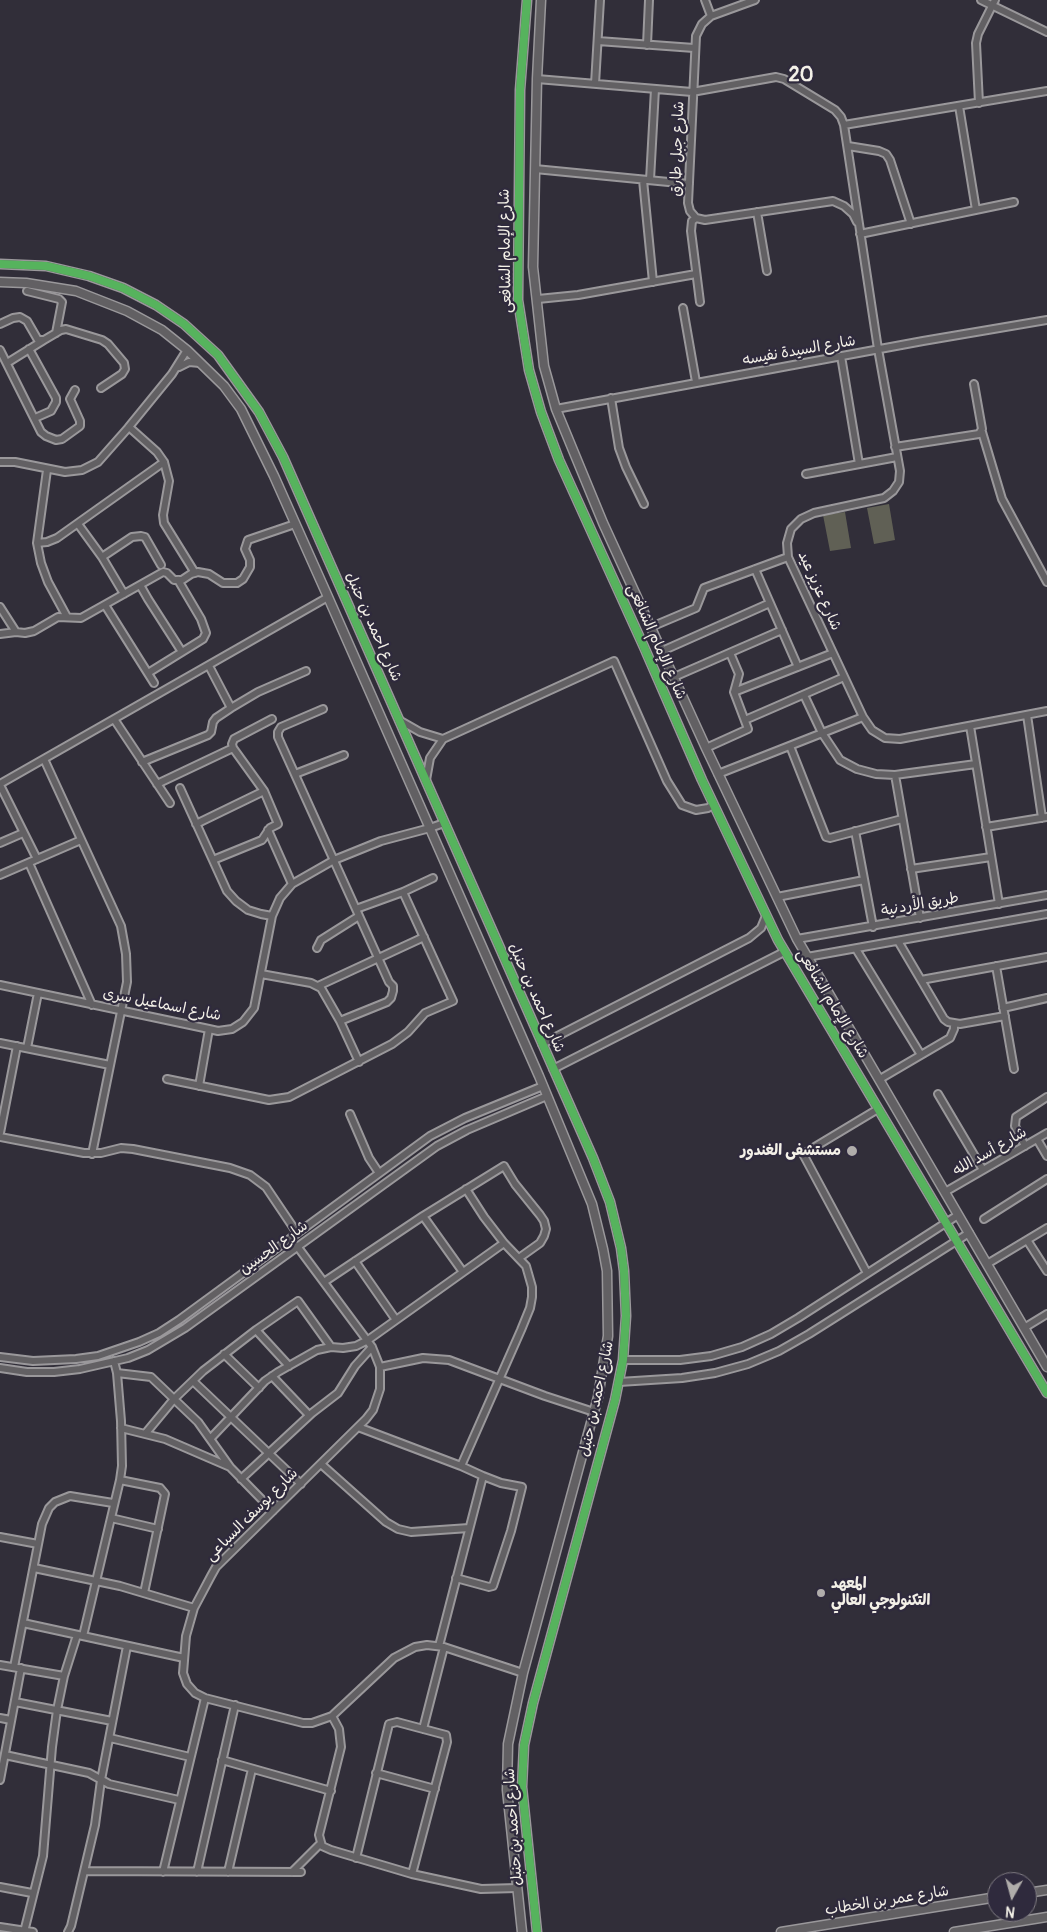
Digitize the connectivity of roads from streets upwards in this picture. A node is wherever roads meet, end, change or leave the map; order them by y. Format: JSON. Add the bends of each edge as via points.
{"nodes":[{"id":1,"x":527,"y":0,"type":"edge"},
{"id":2,"x":541,"y":0,"type":"edge"},
{"id":3,"x":600,"y":0,"type":"edge"},
{"id":4,"x":649,"y":0,"type":"edge"},
{"id":5,"x":705,"y":0,"type":"edge"},
{"id":6,"x":755,"y":0,"type":"edge"},
{"id":7,"x":981,"y":0,"type":"edge"},
{"id":8,"x":994,"y":3,"type":"edge"},
{"id":9,"x":711,"y":16,"type":"junction"},
{"id":10,"x":1047,"y":32,"type":"edge"},
{"id":11,"x":598,"y":41,"type":"junction"},
{"id":12,"x":648,"y":45,"type":"junction"},
{"id":13,"x":694,"y":48,"type":"junction"},
{"id":14,"x":537,"y":79,"type":"junction"},
{"id":15,"x":595,"y":84,"type":"junction"},
{"id":16,"x":655,"y":89,"type":"junction"},
{"id":17,"x":1047,"y":91,"type":"edge"},
{"id":18,"x":692,"y":92,"type":"junction"},
{"id":19,"x":979,"y":103,"type":"junction"},
{"id":20,"x":959,"y":106,"type":"junction"},
{"id":21,"x":844,"y":125,"type":"junction"},
{"id":22,"x":848,"y":146,"type":"junction"},
{"id":23,"x":519,"y":156,"type":"junction"},
{"id":24,"x":535,"y":158,"type":"junction"},
{"id":25,"x":535,"y":170,"type":"junction"},
{"id":26,"x":647,"y":180,"type":"junction"},
{"id":27,"x":689,"y":184,"type":"junction"},
{"id":28,"x":1014,"y":202,"type":"dead end"},
{"id":29,"x":976,"y":210,"type":"junction"},
{"id":30,"x":757,"y":212,"type":"junction"},
{"id":31,"x":696,"y":218,"type":"junction"},
{"id":32,"x":911,"y":224,"type":"junction"},
{"id":33,"x":859,"y":225,"type":"junction"},
{"id":34,"x":860,"y":234,"type":"junction"},
{"id":35,"x":0,"y":264,"type":"edge"},
{"id":36,"x":767,"y":271,"type":"dead end"},
{"id":37,"x":696,"y":274,"type":"junction"},
{"id":38,"x":0,"y":282,"type":"edge"},
{"id":39,"x":653,"y":282,"type":"junction"},
{"id":40,"x":27,"y":291,"type":"dead end"},
{"id":41,"x":538,"y":299,"type":"junction"},
{"id":42,"x":700,"y":302,"type":"dead end"},
{"id":43,"x":683,"y":308,"type":"dead end"},
{"id":44,"x":1047,"y":320,"type":"edge"},
{"id":45,"x":0,"y":324,"type":"edge"},
{"id":46,"x":56,"y":333,"type":"junction"},
{"id":47,"x":44,"y":340,"type":"junction"},
{"id":48,"x":878,"y":349,"type":"junction"},
{"id":49,"x":0,"y":350,"type":"edge"},
{"id":50,"x":29,"y":350,"type":"junction"},
{"id":51,"x":187,"y":350,"type":"junction"},
{"id":52,"x":841,"y":356,"type":"junction"},
{"id":53,"x":7,"y":363,"type":"junction"},
{"id":54,"x":204,"y":366,"type":"junction"},
{"id":55,"x":176,"y":369,"type":"junction"},
{"id":56,"x":696,"y":382,"type":"junction"},
{"id":57,"x":974,"y":384,"type":"dead end"},
{"id":58,"x":101,"y":388,"type":"dead end"},
{"id":59,"x":75,"y":390,"type":"dead end"},
{"id":60,"x":611,"y":398,"type":"junction"},
{"id":61,"x":556,"y":409,"type":"junction"},
{"id":62,"x":35,"y":418,"type":"junction"},
{"id":63,"x":129,"y":427,"type":"junction"},
{"id":64,"x":982,"y":432,"type":"junction"},
{"id":65,"x":896,"y":447,"type":"junction"},
{"id":66,"x":283,"y":457,"type":"junction"},
{"id":67,"x":897,"y":457,"type":"junction"},
{"id":68,"x":265,"y":458,"type":"junction"},
{"id":69,"x":0,"y":462,"type":"edge"},
{"id":70,"x":164,"y":462,"type":"junction"},
{"id":71,"x":859,"y":464,"type":"junction"},
{"id":72,"x":47,"y":470,"type":"junction"},
{"id":73,"x":806,"y":474,"type":"dead end"},
{"id":74,"x":644,"y":504,"type":"dead end"},
{"id":75,"x":78,"y":524,"type":"junction"},
{"id":76,"x":295,"y":524,"type":"junction"},
{"id":77,"x":37,"y":543,"type":"junction"},
{"id":78,"x":102,"y":557,"type":"junction"},
{"id":79,"x":788,"y":557,"type":"junction"},
{"id":80,"x":161,"y":565,"type":"dead end"},
{"id":81,"x":755,"y":569,"type":"junction"},
{"id":82,"x":195,"y":573,"type":"junction"},
{"id":83,"x":178,"y":580,"type":"junction"},
{"id":84,"x":1047,"y":582,"type":"edge"},
{"id":85,"x":140,"y":584,"type":"junction"},
{"id":86,"x":124,"y":594,"type":"junction"},
{"id":87,"x":328,"y":597,"type":"junction"},
{"id":88,"x":770,"y":603,"type":"junction"},
{"id":89,"x":105,"y":604,"type":"junction"},
{"id":90,"x":0,"y":607,"type":"edge"},
{"id":91,"x":67,"y":617,"type":"junction"},
{"id":92,"x":651,"y":626,"type":"junction"},
{"id":93,"x":782,"y":630,"type":"junction"},
{"id":94,"x":16,"y":632,"type":"junction"},
{"id":95,"x":0,"y":634,"type":"edge"},
{"id":96,"x":662,"y":651,"type":"junction"},
{"id":97,"x":182,"y":652,"type":"junction"},
{"id":98,"x":730,"y":653,"type":"junction"},
{"id":99,"x":832,"y":653,"type":"junction"},
{"id":100,"x":668,"y":664,"type":"junction"},
{"id":101,"x":209,"y":666,"type":"junction"},
{"id":102,"x":798,"y":667,"type":"junction"},
{"id":103,"x":306,"y":671,"type":"dead end"},
{"id":104,"x":654,"y":671,"type":"junction"},
{"id":105,"x":148,"y":673,"type":"junction"},
{"id":106,"x":674,"y":677,"type":"junction"},
{"id":107,"x":844,"y":677,"type":"junction"},
{"id":108,"x":154,"y":683,"type":"dead end"},
{"id":109,"x":734,"y":692,"type":"junction"},
{"id":110,"x":804,"y":695,"type":"junction"},
{"id":111,"x":232,"y":708,"type":"junction"},
{"id":112,"x":323,"y":709,"type":"dead end"},
{"id":113,"x":1047,"y":711,"type":"edge"},
{"id":114,"x":1027,"y":715,"type":"junction"},
{"id":115,"x":863,"y":717,"type":"junction"},
{"id":116,"x":114,"y":719,"type":"junction"},
{"id":117,"x":272,"y":719,"type":"dead end"},
{"id":118,"x":399,"y":720,"type":"junction"},
{"id":119,"x":745,"y":720,"type":"junction"},
{"id":120,"x":970,"y":726,"type":"junction"},
{"id":121,"x":822,"y":733,"type":"junction"},
{"id":122,"x":443,"y":739,"type":"junction"},
{"id":123,"x":790,"y":746,"type":"junction"},
{"id":124,"x":233,"y":748,"type":"junction"},
{"id":125,"x":706,"y":748,"type":"junction"},
{"id":126,"x":344,"y":755,"type":"dead end"},
{"id":127,"x":44,"y":759,"type":"junction"},
{"id":128,"x":142,"y":762,"type":"junction"},
{"id":129,"x":976,"y":764,"type":"junction"},
{"id":130,"x":295,"y":774,"type":"junction"},
{"id":131,"x":718,"y":774,"type":"junction"},
{"id":132,"x":894,"y":775,"type":"junction"},
{"id":133,"x":426,"y":781,"type":"junction"},
{"id":134,"x":157,"y":784,"type":"junction"},
{"id":135,"x":0,"y":785,"type":"edge"},
{"id":136,"x":180,"y":788,"type":"dead end"},
{"id":137,"x":264,"y":791,"type":"junction"},
{"id":138,"x":170,"y":803,"type":"dead end"},
{"id":139,"x":713,"y":805,"type":"junction"},
{"id":140,"x":1045,"y":818,"type":"edge"},
{"id":141,"x":902,"y":819,"type":"junction"},
{"id":142,"x":444,"y":822,"type":"junction"},
{"id":143,"x":196,"y":824,"type":"junction"},
{"id":144,"x":986,"y":827,"type":"junction"},
{"id":145,"x":430,"y":828,"type":"junction"},
{"id":146,"x":268,"y":830,"type":"junction"},
{"id":147,"x":854,"y":831,"type":"junction"},
{"id":148,"x":23,"y":833,"type":"junction"},
{"id":149,"x":81,"y":840,"type":"junction"},
{"id":150,"x":0,"y":844,"type":"edge"},
{"id":151,"x":991,"y":857,"type":"junction"},
{"id":152,"x":37,"y":859,"type":"junction"},
{"id":153,"x":213,"y":860,"type":"junction"},
{"id":154,"x":334,"y":860,"type":"junction"},
{"id":155,"x":29,"y":863,"type":"junction"},
{"id":156,"x":912,"y":869,"type":"junction"},
{"id":157,"x":0,"y":876,"type":"edge"},
{"id":158,"x":433,"y":878,"type":"dead end"},
{"id":159,"x":864,"y":880,"type":"junction"},
{"id":160,"x":292,"y":884,"type":"junction"},
{"id":161,"x":403,"y":892,"type":"junction"},
{"id":162,"x":1047,"y":895,"type":"edge"},
{"id":163,"x":777,"y":896,"type":"junction"},
{"id":164,"x":999,"y":904,"type":"junction"},
{"id":165,"x":356,"y":909,"type":"junction"},
{"id":166,"x":1047,"y":914,"type":"edge"},
{"id":167,"x":272,"y":916,"type":"junction"},
{"id":168,"x":359,"y":916,"type":"junction"},
{"id":169,"x":766,"y":916,"type":"junction"},
{"id":170,"x":920,"y":918,"type":"junction"},
{"id":171,"x":873,"y":927,"type":"junction"},
{"id":172,"x":424,"y":937,"type":"junction"},
{"id":173,"x":797,"y":939,"type":"junction"},
{"id":174,"x":898,"y":941,"type":"junction"},
{"id":175,"x":317,"y":948,"type":"dead end"},
{"id":176,"x":856,"y":949,"type":"junction"},
{"id":177,"x":784,"y":952,"type":"junction"},
{"id":178,"x":378,"y":957,"type":"junction"},
{"id":179,"x":807,"y":957,"type":"junction"},
{"id":180,"x":1047,"y":957,"type":"edge"},
{"id":181,"x":996,"y":966,"type":"junction"},
{"id":182,"x":261,"y":974,"type":"junction"},
{"id":183,"x":921,"y":980,"type":"junction"},
{"id":184,"x":0,"y":985,"type":"edge"},
{"id":185,"x":318,"y":986,"type":"junction"},
{"id":186,"x":38,"y":993,"type":"junction"},
{"id":187,"x":1047,"y":999,"type":"edge"},
{"id":188,"x":92,"y":1004,"type":"junction"},
{"id":189,"x":1003,"y":1008,"type":"junction"},
{"id":190,"x":121,"y":1011,"type":"junction"},
{"id":191,"x":1005,"y":1016,"type":"junction"},
{"id":192,"x":340,"y":1021,"type":"junction"},
{"id":193,"x":954,"y":1024,"type":"junction"},
{"id":194,"x":209,"y":1029,"type":"junction"},
{"id":195,"x":0,"y":1043,"type":"edge"},
{"id":196,"x":542,"y":1044,"type":"junction"},
{"id":197,"x":18,"y":1046,"type":"junction"},
{"id":198,"x":27,"y":1048,"type":"junction"},
{"id":199,"x":921,"y":1055,"type":"junction"},
{"id":200,"x":359,"y":1062,"type":"junction"},
{"id":201,"x":110,"y":1066,"type":"junction"},
{"id":202,"x":553,"y":1069,"type":"junction"},
{"id":203,"x":1014,"y":1069,"type":"dead end"},
{"id":204,"x":167,"y":1079,"type":"dead end"},
{"id":205,"x":880,"y":1079,"type":"junction"},
{"id":206,"x":199,"y":1086,"type":"junction"},
{"id":207,"x":543,"y":1086,"type":"junction"},
{"id":208,"x":938,"y":1094,"type":"dead end"},
{"id":209,"x":547,"y":1096,"type":"junction"},
{"id":210,"x":1047,"y":1097,"type":"edge"},
{"id":211,"x":878,"y":1109,"type":"junction"},
{"id":212,"x":350,"y":1114,"type":"dead end"},
{"id":213,"x":1047,"y":1133,"type":"edge"},
{"id":214,"x":0,"y":1135,"type":"edge"},
{"id":215,"x":1037,"y":1139,"type":"junction"},
{"id":216,"x":420,"y":1143,"type":"junction"},
{"id":217,"x":1025,"y":1146,"type":"junction"},
{"id":218,"x":427,"y":1152,"type":"junction"},
{"id":219,"x":92,"y":1154,"type":"junction"},
{"id":220,"x":1047,"y":1156,"type":"edge"},
{"id":221,"x":983,"y":1170,"type":"junction"},
{"id":222,"x":379,"y":1173,"type":"junction"},
{"id":223,"x":1047,"y":1179,"type":"edge"},
{"id":224,"x":466,"y":1189,"type":"junction"},
{"id":225,"x":945,"y":1192,"type":"junction"},
{"id":226,"x":958,"y":1215,"type":"junction"},
{"id":227,"x":423,"y":1216,"type":"junction"},
{"id":228,"x":984,"y":1219,"type":"dead end"},
{"id":229,"x":946,"y":1223,"type":"junction"},
{"id":230,"x":616,"y":1225,"type":"junction"},
{"id":231,"x":599,"y":1228,"type":"junction"},
{"id":232,"x":1047,"y":1228,"type":"edge"},
{"id":233,"x":297,"y":1233,"type":"junction"},
{"id":234,"x":969,"y":1233,"type":"junction"},
{"id":235,"x":956,"y":1240,"type":"junction"},
{"id":236,"x":1027,"y":1240,"type":"junction"},
{"id":237,"x":504,"y":1242,"type":"junction"},
{"id":238,"x":297,"y":1246,"type":"junction"},
{"id":239,"x":519,"y":1258,"type":"junction"},
{"id":240,"x":355,"y":1261,"type":"junction"},
{"id":241,"x":987,"y":1264,"type":"junction"},
{"id":242,"x":1047,"y":1271,"type":"edge"},
{"id":243,"x":463,"y":1272,"type":"junction"},
{"id":244,"x":867,"y":1273,"type":"junction"},
{"id":245,"x":324,"y":1282,"type":"junction"},
{"id":246,"x":1047,"y":1314,"type":"edge"},
{"id":247,"x":179,"y":1320,"type":"junction"},
{"id":248,"x":396,"y":1320,"type":"junction"},
{"id":249,"x":185,"y":1328,"type":"junction"},
{"id":250,"x":1024,"y":1328,"type":"junction"},
{"id":251,"x":256,"y":1330,"type":"junction"},
{"id":252,"x":368,"y":1340,"type":"junction"},
{"id":253,"x":330,"y":1347,"type":"junction"},
{"id":254,"x":372,"y":1347,"type":"junction"},
{"id":255,"x":224,"y":1354,"type":"junction"},
{"id":256,"x":0,"y":1357,"type":"edge"},
{"id":257,"x":622,"y":1360,"type":"junction"},
{"id":258,"x":114,"y":1361,"type":"junction"},
{"id":259,"x":289,"y":1366,"type":"junction"},
{"id":260,"x":1047,"y":1366,"type":"edge"},
{"id":261,"x":380,"y":1367,"type":"junction"},
{"id":262,"x":0,"y":1368,"type":"edge"},
{"id":263,"x":117,"y":1373,"type":"junction"},
{"id":264,"x":272,"y":1376,"type":"junction"},
{"id":265,"x":499,"y":1378,"type":"junction"},
{"id":266,"x":193,"y":1381,"type":"junction"},
{"id":267,"x":619,"y":1382,"type":"junction"},
{"id":268,"x":259,"y":1388,"type":"junction"},
{"id":269,"x":1047,"y":1393,"type":"edge"},
{"id":270,"x":174,"y":1399,"type":"junction"},
{"id":271,"x":594,"y":1412,"type":"junction"},
{"id":272,"x":309,"y":1415,"type":"junction"},
{"id":273,"x":231,"y":1417,"type":"junction"},
{"id":274,"x":358,"y":1427,"type":"junction"},
{"id":275,"x":121,"y":1428,"type":"junction"},
{"id":276,"x":145,"y":1434,"type":"junction"},
{"id":277,"x":211,"y":1438,"type":"junction"},
{"id":278,"x":268,"y":1454,"type":"junction"},
{"id":279,"x":321,"y":1464,"type":"junction"},
{"id":280,"x":230,"y":1466,"type":"junction"},
{"id":281,"x":461,"y":1466,"type":"junction"},
{"id":282,"x":483,"y":1476,"type":"junction"},
{"id":283,"x":241,"y":1479,"type":"junction"},
{"id":284,"x":120,"y":1480,"type":"junction"},
{"id":285,"x":301,"y":1484,"type":"junction"},
{"id":286,"x":113,"y":1503,"type":"junction"},
{"id":287,"x":568,"y":1510,"type":"junction"},
{"id":288,"x":273,"y":1511,"type":"junction"},
{"id":289,"x":584,"y":1514,"type":"junction"},
{"id":290,"x":111,"y":1518,"type":"junction"},
{"id":291,"x":469,"y":1528,"type":"junction"},
{"id":292,"x":158,"y":1529,"type":"junction"},
{"id":293,"x":0,"y":1537,"type":"edge"},
{"id":294,"x":38,"y":1544,"type":"junction"},
{"id":295,"x":34,"y":1568,"type":"junction"},
{"id":296,"x":456,"y":1578,"type":"junction"},
{"id":297,"x":96,"y":1581,"type":"junction"},
{"id":298,"x":144,"y":1592,"type":"junction"},
{"id":299,"x":194,"y":1608,"type":"junction"},
{"id":300,"x":23,"y":1623,"type":"junction"},
{"id":301,"x":80,"y":1636,"type":"junction"},
{"id":302,"x":128,"y":1646,"type":"junction"},
{"id":303,"x":441,"y":1647,"type":"junction"},
{"id":304,"x":184,"y":1658,"type":"junction"},
{"id":305,"x":0,"y":1665,"type":"edge"},
{"id":306,"x":18,"y":1668,"type":"junction"},
{"id":307,"x":523,"y":1673,"type":"junction"},
{"id":308,"x":64,"y":1676,"type":"junction"},
{"id":309,"x":205,"y":1698,"type":"junction"},
{"id":310,"x":15,"y":1702,"type":"junction"},
{"id":311,"x":235,"y":1705,"type":"junction"},
{"id":312,"x":57,"y":1710,"type":"junction"},
{"id":313,"x":332,"y":1716,"type":"junction"},
{"id":314,"x":0,"y":1718,"type":"edge"},
{"id":315,"x":11,"y":1720,"type":"junction"},
{"id":316,"x":112,"y":1721,"type":"junction"},
{"id":317,"x":423,"y":1729,"type":"junction"},
{"id":318,"x":110,"y":1738,"type":"junction"},
{"id":319,"x":5,"y":1755,"type":"junction"},
{"id":320,"x":190,"y":1757,"type":"junction"},
{"id":321,"x":222,"y":1760,"type":"junction"},
{"id":322,"x":50,"y":1765,"type":"junction"},
{"id":323,"x":252,"y":1769,"type":"junction"},
{"id":324,"x":376,"y":1773,"type":"junction"},
{"id":325,"x":0,"y":1780,"type":"edge"},
{"id":326,"x":101,"y":1780,"type":"junction"},
{"id":327,"x":435,"y":1789,"type":"junction"},
{"id":328,"x":330,"y":1791,"type":"junction"},
{"id":329,"x":180,"y":1800,"type":"junction"},
{"id":330,"x":321,"y":1842,"type":"junction"},
{"id":331,"x":356,"y":1858,"type":"junction"},
{"id":332,"x":84,"y":1872,"type":"junction"},
{"id":333,"x":163,"y":1872,"type":"junction"},
{"id":334,"x":197,"y":1872,"type":"junction"},
{"id":335,"x":228,"y":1872,"type":"junction"},
{"id":336,"x":292,"y":1872,"type":"junction"},
{"id":337,"x":301,"y":1872,"type":"dead end"},
{"id":338,"x":412,"y":1874,"type":"junction"},
{"id":339,"x":532,"y":1886,"type":"junction"},
{"id":340,"x":0,"y":1887,"type":"edge"},
{"id":341,"x":517,"y":1888,"type":"junction"},
{"id":342,"x":32,"y":1893,"type":"junction"},
{"id":343,"x":987,"y":1900,"type":"edge"},
{"id":344,"x":1047,"y":1917,"type":"edge"},
{"id":345,"x":0,"y":1927,"type":"edge"},
{"id":346,"x":24,"y":1931,"type":"edge"},
{"id":347,"x":33,"y":1932,"type":"edge"},
{"id":348,"x":68,"y":1932,"type":"edge"},
{"id":349,"x":522,"y":1932,"type":"edge"},
{"id":350,"x":537,"y":1932,"type":"edge"},
{"id":351,"x":781,"y":1932,"type":"edge"},
{"id":352,"x":954,"y":1932,"type":"edge"}],
"edges":[{"from":1,"to":23,"type":"street","name":"شارع الإمام الشافعى"},
{"from":2,"to":14,"type":"street","name":"شارع الإمام الشافعى"},
{"from":3,"to":11,"type":"street"},
{"from":4,"to":12,"type":"street"},
{"from":5,"to":9,"type":"street"},
{"from":6,"to":9,"type":"street"},
{"from":7,"to":8,"type":"street"},
{"from":8,"to":10,"type":"street"},
{"from":8,"to":19,"type":"street","via":[[976,43]]},
{"from":9,"to":13,"type":"street","name":"شارع جبل طارق","via":[[702,24]]},
{"from":11,"to":12,"type":"street"},
{"from":11,"to":15,"type":"street"},
{"from":12,"to":13,"type":"street"},
{"from":13,"to":18,"type":"street","name":"شارع جبل طارق"},
{"from":14,"to":15,"type":"street"},
{"from":14,"to":24,"type":"street","name":"شارع الإمام الشافعى"},
{"from":15,"to":16,"type":"street"},
{"from":16,"to":18,"type":"street"},
{"from":16,"to":26,"type":"street"},
{"from":17,"to":19,"type":"street"},
{"from":18,"to":21,"type":"street","via":[[776,77],[835,110]]},
{"from":18,"to":27,"type":"street","name":"شارع جبل طارق"},
{"from":19,"to":20,"type":"street"},
{"from":20,"to":21,"type":"street"},
{"from":20,"to":29,"type":"street"},
{"from":21,"to":22,"type":"street","name":"شارع عزيز عيد"},
{"from":22,"to":32,"type":"street","via":[[886,154]]},
{"from":22,"to":33,"type":"street","name":"شارع عزيز عيد"},
{"from":23,"to":24,"type":"street"},
{"from":23,"to":104,"type":"street","name":"شارع الإمام الشافعى","via":[[518,300],[532,378],[558,460]]},
{"from":24,"to":25,"type":"street","name":"شارع الإمام الشافعى"},
{"from":25,"to":26,"type":"street"},
{"from":25,"to":41,"type":"street","name":"شارع الإمام الشافعى","via":[[533,267]]},
{"from":26,"to":27,"type":"street"},
{"from":26,"to":39,"type":"street"},
{"from":27,"to":31,"type":"street","name":"شارع جبل طارق","via":[[688,203]]},
{"from":28,"to":29,"type":"street"},
{"from":29,"to":32,"type":"street"},
{"from":30,"to":31,"type":"street","via":[[705,220]]},
{"from":30,"to":33,"type":"street","via":[[833,201],[844,206]]},
{"from":30,"to":36,"type":"street"},
{"from":31,"to":37,"type":"street","via":[[690,226]]},
{"from":32,"to":34,"type":"street"},
{"from":33,"to":34,"type":"street","name":"شارع عزيز عيد"},
{"from":34,"to":48,"type":"street","name":"شارع عزيز عيد"},
{"from":35,"to":66,"type":"street","name":"شارع احمد بن حنبل","via":[[46,266],[89,276],[123,288],[184,324],[218,355],[239,383],[260,412]]},
{"from":37,"to":39,"type":"street"},
{"from":37,"to":42,"type":"street"},
{"from":38,"to":51,"type":"street","name":"شارع احمد بن حنبل","via":[[51,286],[100,299],[145,320]]},
{"from":39,"to":41,"type":"street"},
{"from":40,"to":46,"type":"street","via":[[62,302]]},
{"from":41,"to":61,"type":"street","name":"شارع الإمام الشافعى","via":[[544,366]]},
{"from":43,"to":56,"type":"street"},
{"from":44,"to":48,"type":"street","name":"شارع السيدة نفيسه"},
{"from":45,"to":47,"type":"street","via":[[16,317],[24,318],[37,339]]},
{"from":46,"to":47,"type":"street"},
{"from":46,"to":58,"type":"street","via":[[68,329],[102,340],[113,349],[124,363],[124,372]]},
{"from":47,"to":50,"type":"street"},
{"from":48,"to":52,"type":"street","name":"شارع السيدة نفيسه"},
{"from":48,"to":65,"type":"street","name":"شارع عزيز عيد"},
{"from":49,"to":53,"type":"street"},
{"from":50,"to":53,"type":"street"},
{"from":50,"to":62,"type":"street","via":[[56,402],[51,411]]},
{"from":51,"to":54,"type":"street","name":"شارع احمد بن حنبل"},
{"from":51,"to":55,"type":"street"},
{"from":52,"to":56,"type":"street","name":"شارع السيدة نفيسه"},
{"from":52,"to":71,"type":"street"},
{"from":53,"to":62,"type":"street"},
{"from":54,"to":55,"type":"street","via":[[189,362]]},
{"from":54,"to":68,"type":"street","name":"شارع احمد بن حنبل","via":[[241,409]]},
{"from":55,"to":63,"type":"street"},
{"from":56,"to":60,"type":"street","name":"شارع السيدة نفيسه"},
{"from":57,"to":64,"type":"street"},
{"from":59,"to":62,"type":"street","via":[[70,399],[80,421],[78,428],[62,439],[51,439],[42,432]]},
{"from":60,"to":61,"type":"street","name":"شارع السيدة نفيسه"},
{"from":60,"to":74,"type":"street","via":[[619,448]]},
{"from":61,"to":92,"type":"street","name":"شارع الإمام الشافعى","via":[[603,523]]},
{"from":63,"to":70,"type":"street"},
{"from":63,"to":72,"type":"street","via":[[98,462],[82,470]]},
{"from":64,"to":65,"type":"street"},
{"from":64,"to":84,"type":"street","via":[[1002,499]]},
{"from":65,"to":67,"type":"street","name":"شارع عزيز عيد"},
{"from":66,"to":68,"type":"street"},
{"from":66,"to":118,"type":"street","name":"شارع احمد بن حنبل"},
{"from":67,"to":71,"type":"street"},
{"from":67,"to":79,"type":"street","name":"شارع عزيز عيد","via":[[899,482],[893,491],[884,498],[814,513],[801,519],[791,529]]},
{"from":68,"to":76,"type":"street","name":"شارع احمد بن حنبل"},
{"from":69,"to":72,"type":"street"},
{"from":70,"to":75,"type":"street"},
{"from":70,"to":82,"type":"street","via":[[168,481],[164,522]]},
{"from":71,"to":73,"type":"street"},
{"from":72,"to":77,"type":"street"},
{"from":75,"to":77,"type":"street","via":[[57,538]]},
{"from":75,"to":78,"type":"street"},
{"from":76,"to":82,"type":"street","via":[[248,540],[246,549],[250,567],[237,583],[223,583],[205,573]]},
{"from":76,"to":87,"type":"street","name":"شارع احمد بن حنبل"},
{"from":77,"to":91,"type":"street","via":[[48,582]]},
{"from":78,"to":80,"type":"street","via":[[132,537],[141,536],[145,537]]},
{"from":78,"to":86,"type":"street"},
{"from":79,"to":81,"type":"street"},
{"from":79,"to":99,"type":"street","name":"شارع عزيز عيد"},
{"from":81,"to":88,"type":"street"},
{"from":81,"to":92,"type":"street","via":[[704,588],[696,608]]},
{"from":82,"to":83,"type":"street"},
{"from":83,"to":85,"type":"street","via":[[163,572]]},
{"from":83,"to":97,"type":"street","via":[[206,630],[203,639]]},
{"from":85,"to":86,"type":"street"},
{"from":85,"to":97,"type":"street"},
{"from":86,"to":89,"type":"street"},
{"from":87,"to":101,"type":"street"},
{"from":87,"to":145,"type":"street","name":"شارع احمد بن حنبل"},
{"from":88,"to":93,"type":"street"},
{"from":88,"to":96,"type":"street"},
{"from":89,"to":91,"type":"street","via":[[81,618]]},
{"from":89,"to":105,"type":"street"},
{"from":90,"to":94,"type":"street"},
{"from":91,"to":94,"type":"street","via":[[54,619],[34,631]]},
{"from":92,"to":96,"type":"street","name":"شارع الإمام الشافعى"},
{"from":93,"to":98,"type":"street"},
{"from":93,"to":102,"type":"street"},
{"from":94,"to":95,"type":"street"},
{"from":96,"to":100,"type":"street","name":"شارع الإمام الشافعى"},
{"from":97,"to":105,"type":"street"},
{"from":98,"to":106,"type":"street"},
{"from":98,"to":109,"type":"street","via":[[739,674]]},
{"from":99,"to":102,"type":"street"},
{"from":99,"to":107,"type":"street","name":"شارع عزيز عيد"},
{"from":100,"to":104,"type":"street"},
{"from":100,"to":106,"type":"street","name":"شارع الإمام الشافعى"},
{"from":101,"to":111,"type":"street"},
{"from":101,"to":116,"type":"street"},
{"from":102,"to":109,"type":"street"},
{"from":103,"to":111,"type":"street","via":[[258,692]]},
{"from":104,"to":139,"type":"street","name":"شارع الإمام الشافعى"},
{"from":105,"to":108,"type":"street"},
{"from":106,"to":125,"type":"street","name":"شارع الإمام الشافعى"},
{"from":107,"to":110,"type":"street"},
{"from":107,"to":115,"type":"street","name":"شارع عزيز عيد"},
{"from":109,"to":119,"type":"street"},
{"from":110,"to":119,"type":"street"},
{"from":110,"to":121,"type":"street"},
{"from":111,"to":128,"type":"street","via":[[216,718],[208,735]]},
{"from":112,"to":130,"type":"street","via":[[284,726],[278,732]]},
{"from":113,"to":114,"type":"street","name":"شارع عزيز عيد"},
{"from":114,"to":120,"type":"street","name":"شارع عزيز عيد"},
{"from":114,"to":140,"type":"street"},
{"from":115,"to":120,"type":"street","name":"شارع عزيز عيد","via":[[872,730],[885,738],[900,739]]},
{"from":115,"to":121,"type":"street"},
{"from":116,"to":127,"type":"street"},
{"from":116,"to":128,"type":"street"},
{"from":117,"to":124,"type":"street","via":[[234,739]]},
{"from":118,"to":122,"type":"street","via":[[420,732]]},
{"from":118,"to":133,"type":"street","name":"شارع احمد بن حنبل"},
{"from":119,"to":125,"type":"street","via":[[749,727],[747,731]]},
{"from":120,"to":129,"type":"street"},
{"from":121,"to":123,"type":"street"},
{"from":121,"to":132,"type":"street","via":[[840,760],[857,769]]},
{"from":122,"to":133,"type":"street","via":[[430,758]]},
{"from":122,"to":139,"type":"street","via":[[614,661],[667,781],[682,805],[696,810]]},
{"from":123,"to":131,"type":"street"},
{"from":123,"to":147,"type":"street","via":[[826,836],[830,838]]},
{"from":124,"to":134,"type":"street"},
{"from":124,"to":137,"type":"street"},
{"from":125,"to":131,"type":"street","name":"شارع الإمام الشافعى"},
{"from":126,"to":130,"type":"street"},
{"from":127,"to":135,"type":"street"},
{"from":127,"to":149,"type":"street"},
{"from":128,"to":134,"type":"street"},
{"from":129,"to":132,"type":"street"},
{"from":129,"to":144,"type":"street"},
{"from":130,"to":154,"type":"street"},
{"from":131,"to":163,"type":"street","name":"شارع الإمام الشافعى"},
{"from":132,"to":141,"type":"street"},
{"from":133,"to":142,"type":"street","name":"شارع احمد بن حنبل"},
{"from":134,"to":138,"type":"street"},
{"from":135,"to":148,"type":"street"},
{"from":136,"to":143,"type":"street"},
{"from":137,"to":143,"type":"street"},
{"from":137,"to":146,"type":"street","via":[[278,824]]},
{"from":139,"to":169,"type":"street","name":"شارع الإمام الشافعى"},
{"from":140,"to":144,"type":"street"},
{"from":141,"to":147,"type":"street"},
{"from":141,"to":156,"type":"street"},
{"from":142,"to":145,"type":"street","name":"شارع اسماعيل سرى"},
{"from":142,"to":196,"type":"street","name":"شارع احمد بن حنبل"},
{"from":143,"to":153,"type":"street"},
{"from":144,"to":151,"type":"street"},
{"from":145,"to":154,"type":"street","name":"شارع اسماعيل سرى","via":[[381,841]]},
{"from":145,"to":207,"type":"street","name":"شارع احمد بن حنبل"},
{"from":146,"to":153,"type":"street","via":[[262,840]]},
{"from":146,"to":160,"type":"street"},
{"from":147,"to":159,"type":"street"},
{"from":148,"to":150,"type":"street"},
{"from":148,"to":152,"type":"street"},
{"from":149,"to":152,"type":"street"},
{"from":149,"to":190,"type":"street","via":[[120,926],[127,973]]},
{"from":151,"to":156,"type":"street"},
{"from":151,"to":164,"type":"street"},
{"from":152,"to":155,"type":"street"},
{"from":153,"to":167,"type":"street","via":[[227,891],[236,902],[248,910]]},
{"from":154,"to":160,"type":"street","name":"شارع اسماعيل سرى"},
{"from":154,"to":165,"type":"street"},
{"from":155,"to":157,"type":"street"},
{"from":155,"to":188,"type":"street"},
{"from":156,"to":170,"type":"street"},
{"from":158,"to":161,"type":"street"},
{"from":159,"to":163,"type":"street"},
{"from":159,"to":171,"type":"street"},
{"from":160,"to":167,"type":"street","name":"شارع اسماعيل سرى","via":[[280,898]]},
{"from":161,"to":165,"type":"street"},
{"from":161,"to":172,"type":"street"},
{"from":162,"to":164,"type":"street","name":"طريق الأردنية"},
{"from":163,"to":173,"type":"street","name":"شارع الإمام الشافعى"},
{"from":164,"to":170,"type":"street","name":"طريق الأردنية"},
{"from":165,"to":168,"type":"street"},
{"from":166,"to":174,"type":"street","name":"طريق الأردنية"},
{"from":167,"to":182,"type":"street","name":"شارع اسماعيل سرى"},
{"from":168,"to":175,"type":"street","via":[[320,940]]},
{"from":168,"to":178,"type":"street"},
{"from":169,"to":177,"type":"street","name":"شارع الإمام الشافعى"},
{"from":169,"to":196,"type":"street","via":[[761,928],[749,938]]},
{"from":170,"to":171,"type":"street","name":"طريق الأردنية"},
{"from":171,"to":173,"type":"street","name":"طريق الأردنية"},
{"from":172,"to":178,"type":"street"},
{"from":172,"to":200,"type":"street","via":[[454,1001],[424,1013],[400,1039]]},
{"from":173,"to":179,"type":"street","name":"شارع الإمام الشافعى"},
{"from":174,"to":176,"type":"street","name":"طريق الأردنية"},
{"from":174,"to":183,"type":"street"},
{"from":176,"to":179,"type":"street","name":"طريق الأردنية"},
{"from":176,"to":199,"type":"street"},
{"from":177,"to":202,"type":"street"},
{"from":177,"to":211,"type":"street","name":"شارع الإمام الشافعى"},
{"from":178,"to":185,"type":"street"},
{"from":178,"to":192,"type":"street","via":[[393,986],[391,998]]},
{"from":179,"to":205,"type":"street","name":"شارع الإمام الشافعى"},
{"from":180,"to":181,"type":"street"},
{"from":181,"to":183,"type":"street"},
{"from":181,"to":189,"type":"street"},
{"from":182,"to":185,"type":"street"},
{"from":182,"to":194,"type":"street","name":"شارع اسماعيل سرى","via":[[250,1016],[232,1029]]},
{"from":183,"to":193,"type":"street","via":[[944,1018]]},
{"from":184,"to":186,"type":"street","name":"شارع اسماعيل سرى"},
{"from":185,"to":192,"type":"street"},
{"from":186,"to":188,"type":"street","name":"شارع اسماعيل سرى"},
{"from":186,"to":198,"type":"street"},
{"from":187,"to":189,"type":"street"},
{"from":188,"to":190,"type":"street","name":"شارع اسماعيل سرى"},
{"from":189,"to":191,"type":"street"},
{"from":190,"to":194,"type":"street","name":"شارع اسماعيل سرى"},
{"from":190,"to":201,"type":"street"},
{"from":191,"to":193,"type":"street"},
{"from":191,"to":203,"type":"street"},
{"from":192,"to":200,"type":"street"},
{"from":193,"to":199,"type":"street","via":[[950,1038]]},
{"from":194,"to":206,"type":"street"},
{"from":195,"to":197,"type":"street"},
{"from":196,"to":202,"type":"street","name":"شارع احمد بن حنبل"},
{"from":197,"to":198,"type":"street"},
{"from":197,"to":214,"type":"street"},
{"from":198,"to":201,"type":"street"},
{"from":199,"to":205,"type":"street"},
{"from":200,"to":206,"type":"street","via":[[279,1100]]},
{"from":201,"to":219,"type":"street"},
{"from":202,"to":230,"type":"street","name":"شارع احمد بن حنبل","via":[[602,1180]]},
{"from":204,"to":206,"type":"street"},
{"from":205,"to":225,"type":"street","name":"شارع الإمام الشافعى"},
{"from":207,"to":209,"type":"street","name":"شارع احمد بن حنبل"},
{"from":207,"to":216,"type":"street","name":"شارع الحسين","via":[[465,1118]]},
{"from":208,"to":221,"type":"street"},
{"from":209,"to":218,"type":"street","name":"شارع الحسين","via":[[467,1130]]},
{"from":209,"to":231,"type":"street","name":"شارع احمد بن حنبل","via":[[584,1182]]},
{"from":210,"to":217,"type":"street","via":[[1014,1120]]},
{"from":211,"to":229,"type":"street","name":"شارع الإمام الشافعى"},
{"from":211,"to":244,"type":"street","via":[[803,1154]]},
{"from":212,"to":222,"type":"street"},
{"from":213,"to":215,"type":"street","name":"شارع أسد الله"},
{"from":214,"to":219,"type":"street"},
{"from":215,"to":217,"type":"street","name":"شارع أسد الله"},
{"from":215,"to":220,"type":"street"},
{"from":216,"to":218,"type":"street"},
{"from":216,"to":222,"type":"street","name":"شارع الحسين"},
{"from":217,"to":221,"type":"street","name":"شارع أسد الله"},
{"from":218,"to":238,"type":"street","name":"شارع الحسين"},
{"from":219,"to":233,"type":"street","via":[[133,1149],[250,1175],[266,1187]]},
{"from":221,"to":225,"type":"street","name":"شارع أسد الله"},
{"from":222,"to":233,"type":"street","name":"شارع الحسين"},
{"from":223,"to":228,"type":"street"},
{"from":224,"to":227,"type":"street"},
{"from":224,"to":237,"type":"street"},
{"from":224,"to":239,"type":"street","via":[[504,1166],[544,1221],[546,1229],[540,1243]]},
{"from":225,"to":226,"type":"street","name":"شارع الإمام الشافعى"},
{"from":226,"to":229,"type":"street"},
{"from":226,"to":234,"type":"street","name":"شارع الإمام الشافعى"},
{"from":227,"to":240,"type":"street"},
{"from":227,"to":243,"type":"street"},
{"from":229,"to":235,"type":"street","name":"شارع الإمام الشافعى"},
{"from":229,"to":244,"type":"street"},
{"from":230,"to":231,"type":"street"},
{"from":230,"to":257,"type":"street","name":"شارع احمد بن حنبل","via":[[626,1294]]},
{"from":231,"to":271,"type":"street","name":"شارع احمد بن حنبل","via":[[607,1271],[609,1315]]},
{"from":232,"to":236,"type":"street"},
{"from":233,"to":247,"type":"street","name":"شارع الحسين"},
{"from":234,"to":235,"type":"street"},
{"from":234,"to":241,"type":"street","name":"شارع الإمام الشافعى"},
{"from":235,"to":267,"type":"street","via":[[780,1351],[715,1373]]},
{"from":235,"to":269,"type":"street","name":"شارع الإمام الشافعى"},
{"from":236,"to":241,"type":"street"},
{"from":236,"to":242,"type":"street"},
{"from":237,"to":239,"type":"street"},
{"from":237,"to":243,"type":"street"},
{"from":238,"to":245,"type":"street","name":"شارع يوسف السباعى"},
{"from":238,"to":249,"type":"street","name":"شارع الحسين"},
{"from":239,"to":265,"type":"street","via":[[530,1276],[532,1298],[524,1324]]},
{"from":240,"to":245,"type":"street"},
{"from":240,"to":248,"type":"street"},
{"from":241,"to":250,"type":"street","name":"شارع الإمام الشافعى"},
{"from":243,"to":248,"type":"street"},
{"from":244,"to":257,"type":"street","via":[[771,1334],[742,1347],[680,1360]]},
{"from":245,"to":252,"type":"street","name":"شارع يوسف السباعى"},
{"from":246,"to":250,"type":"street"},
{"from":247,"to":249,"type":"street"},
{"from":247,"to":256,"type":"street","name":"شارع الحسين","via":[[140,1342],[98,1356],[33,1361]]},
{"from":248,"to":252,"type":"street"},
{"from":249,"to":258,"type":"street","name":"شارع الحسين","via":[[148,1350]]},
{"from":250,"to":260,"type":"street","name":"شارع الإمام الشافعى"},
{"from":251,"to":253,"type":"street","via":[[298,1301]]},
{"from":251,"to":255,"type":"street"},
{"from":251,"to":259,"type":"street"},
{"from":252,"to":253,"type":"street","via":[[350,1347]]},
{"from":252,"to":254,"type":"street","name":"شارع يوسف السباعى"},
{"from":253,"to":259,"type":"street","via":[[317,1350]]},
{"from":254,"to":261,"type":"street","name":"شارع يوسف السباعى"},
{"from":254,"to":272,"type":"street","via":[[338,1392]]},
{"from":255,"to":266,"type":"street"},
{"from":255,"to":268,"type":"street"},
{"from":257,"to":267,"type":"street","name":"شارع احمد بن حنبل"},
{"from":258,"to":262,"type":"street","name":"شارع الحسين","via":[[54,1372]]},
{"from":258,"to":263,"type":"street"},
{"from":259,"to":264,"type":"street"},
{"from":261,"to":265,"type":"street","via":[[423,1358],[441,1358]]},
{"from":261,"to":274,"type":"street","name":"شارع يوسف السباعى","via":[[377,1400]]},
{"from":263,"to":270,"type":"street","via":[[151,1377]]},
{"from":263,"to":275,"type":"street"},
{"from":264,"to":268,"type":"street"},
{"from":264,"to":272,"type":"street"},
{"from":265,"to":271,"type":"street"},
{"from":265,"to":281,"type":"street"},
{"from":266,"to":270,"type":"street"},
{"from":266,"to":273,"type":"street"},
{"from":267,"to":289,"type":"street","name":"شارع احمد بن حنبل"},
{"from":268,"to":273,"type":"street"},
{"from":270,"to":276,"type":"street"},
{"from":270,"to":277,"type":"street"},
{"from":271,"to":287,"type":"street","name":"شارع احمد بن حنبل"},
{"from":272,"to":278,"type":"street"},
{"from":273,"to":277,"type":"street"},
{"from":273,"to":278,"type":"street"},
{"from":274,"to":279,"type":"street","name":"شارع يوسف السباعى"},
{"from":274,"to":281,"type":"street"},
{"from":275,"to":276,"type":"street"},
{"from":275,"to":284,"type":"street"},
{"from":276,"to":280,"type":"street"},
{"from":277,"to":280,"type":"street"},
{"from":278,"to":283,"type":"street"},
{"from":278,"to":285,"type":"street"},
{"from":279,"to":285,"type":"street","name":"شارع يوسف السباعى"},
{"from":279,"to":291,"type":"street","via":[[398,1529],[411,1532]]},
{"from":280,"to":283,"type":"street"},
{"from":281,"to":282,"type":"street"},
{"from":282,"to":291,"type":"street"},
{"from":282,"to":296,"type":"street","via":[[522,1487],[493,1586]]},
{"from":283,"to":288,"type":"street"},
{"from":284,"to":286,"type":"street"},
{"from":284,"to":292,"type":"street","via":[[164,1490]]},
{"from":285,"to":288,"type":"street","name":"شارع يوسف السباعى"},
{"from":286,"to":290,"type":"street"},
{"from":286,"to":294,"type":"street","via":[[70,1496],[54,1502],[44,1516]]},
{"from":287,"to":289,"type":"street"},
{"from":287,"to":307,"type":"street","name":"شارع احمد بن حنبل"},
{"from":288,"to":299,"type":"street","name":"شارع يوسف السباعى","via":[[216,1567]]},
{"from":289,"to":339,"type":"street","name":"شارع احمد بن حنبل","via":[[524,1745],[522,1788]]},
{"from":290,"to":292,"type":"street"},
{"from":290,"to":297,"type":"street"},
{"from":291,"to":296,"type":"street"},
{"from":292,"to":298,"type":"street"},
{"from":293,"to":294,"type":"street"},
{"from":294,"to":295,"type":"street"},
{"from":295,"to":297,"type":"street"},
{"from":295,"to":300,"type":"street"},
{"from":296,"to":303,"type":"street"},
{"from":297,"to":298,"type":"street"},
{"from":297,"to":301,"type":"street"},
{"from":298,"to":299,"type":"street"},
{"from":299,"to":304,"type":"street","name":"شارع يوسف السباعى"},
{"from":300,"to":301,"type":"street"},
{"from":300,"to":306,"type":"street"},
{"from":301,"to":302,"type":"street"},
{"from":301,"to":308,"type":"street"},
{"from":302,"to":304,"type":"street"},
{"from":302,"to":316,"type":"street"},
{"from":303,"to":307,"type":"street","name":"شارع يوسف السباعى"},
{"from":303,"to":313,"type":"street","name":"شارع يوسف السباعى","via":[[415,1647],[394,1658]]},
{"from":303,"to":317,"type":"street"},
{"from":304,"to":309,"type":"street","name":"شارع يوسف السباعى","via":[[183,1673],[187,1684]]},
{"from":305,"to":306,"type":"street"},
{"from":306,"to":308,"type":"street"},
{"from":306,"to":310,"type":"street"},
{"from":307,"to":341,"type":"street","name":"شارع احمد بن حنبل","via":[[512,1722],[507,1767]]},
{"from":308,"to":312,"type":"street"},
{"from":309,"to":311,"type":"street","name":"شارع يوسف السباعى"},
{"from":309,"to":320,"type":"street"},
{"from":310,"to":312,"type":"street"},
{"from":310,"to":315,"type":"street"},
{"from":311,"to":313,"type":"street","name":"شارع يوسف السباعى","via":[[303,1722],[322,1721]]},
{"from":311,"to":321,"type":"street"},
{"from":312,"to":316,"type":"street"},
{"from":312,"to":322,"type":"street"},
{"from":313,"to":328,"type":"street","via":[[339,1729],[341,1743]]},
{"from":314,"to":315,"type":"street"},
{"from":315,"to":319,"type":"street"},
{"from":316,"to":318,"type":"street"},
{"from":317,"to":324,"type":"street","via":[[397,1722],[389,1724]]},
{"from":317,"to":327,"type":"street","via":[[448,1738]]},
{"from":318,"to":320,"type":"street"},
{"from":318,"to":326,"type":"street"},
{"from":319,"to":322,"type":"street"},
{"from":319,"to":325,"type":"street"},
{"from":320,"to":329,"type":"street"},
{"from":321,"to":323,"type":"street"},
{"from":321,"to":334,"type":"street"},
{"from":322,"to":326,"type":"street","via":[[89,1773]]},
{"from":322,"to":342,"type":"street","via":[[45,1838]]},
{"from":323,"to":328,"type":"street"},
{"from":323,"to":335,"type":"street"},
{"from":324,"to":327,"type":"street"},
{"from":324,"to":331,"type":"street"},
{"from":326,"to":329,"type":"street"},
{"from":326,"to":332,"type":"street","via":[[97,1816]]},
{"from":327,"to":338,"type":"street"},
{"from":328,"to":330,"type":"street","via":[[319,1835]]},
{"from":329,"to":333,"type":"street"},
{"from":330,"to":331,"type":"street","via":[[325,1848]]},
{"from":330,"to":336,"type":"street"},
{"from":331,"to":338,"type":"street"},
{"from":332,"to":333,"type":"street"},
{"from":332,"to":348,"type":"street"},
{"from":333,"to":334,"type":"street"},
{"from":334,"to":335,"type":"street"},
{"from":335,"to":336,"type":"street"},
{"from":336,"to":337,"type":"street"},
{"from":338,"to":341,"type":"street","via":[[481,1888]]},
{"from":339,"to":341,"type":"street"},
{"from":339,"to":350,"type":"street","name":"شارع احمد بن حنبل"},
{"from":340,"to":342,"type":"street"},
{"from":341,"to":349,"type":"street","name":"شارع احمد بن حنبل"},
{"from":342,"to":346,"type":"street"},
{"from":343,"to":351,"type":"street","name":"شارع عمر بن الخطاب"},
{"from":344,"to":352,"type":"street"},
{"from":345,"to":346,"type":"street"},
{"from":346,"to":347,"type":"street"}]}
